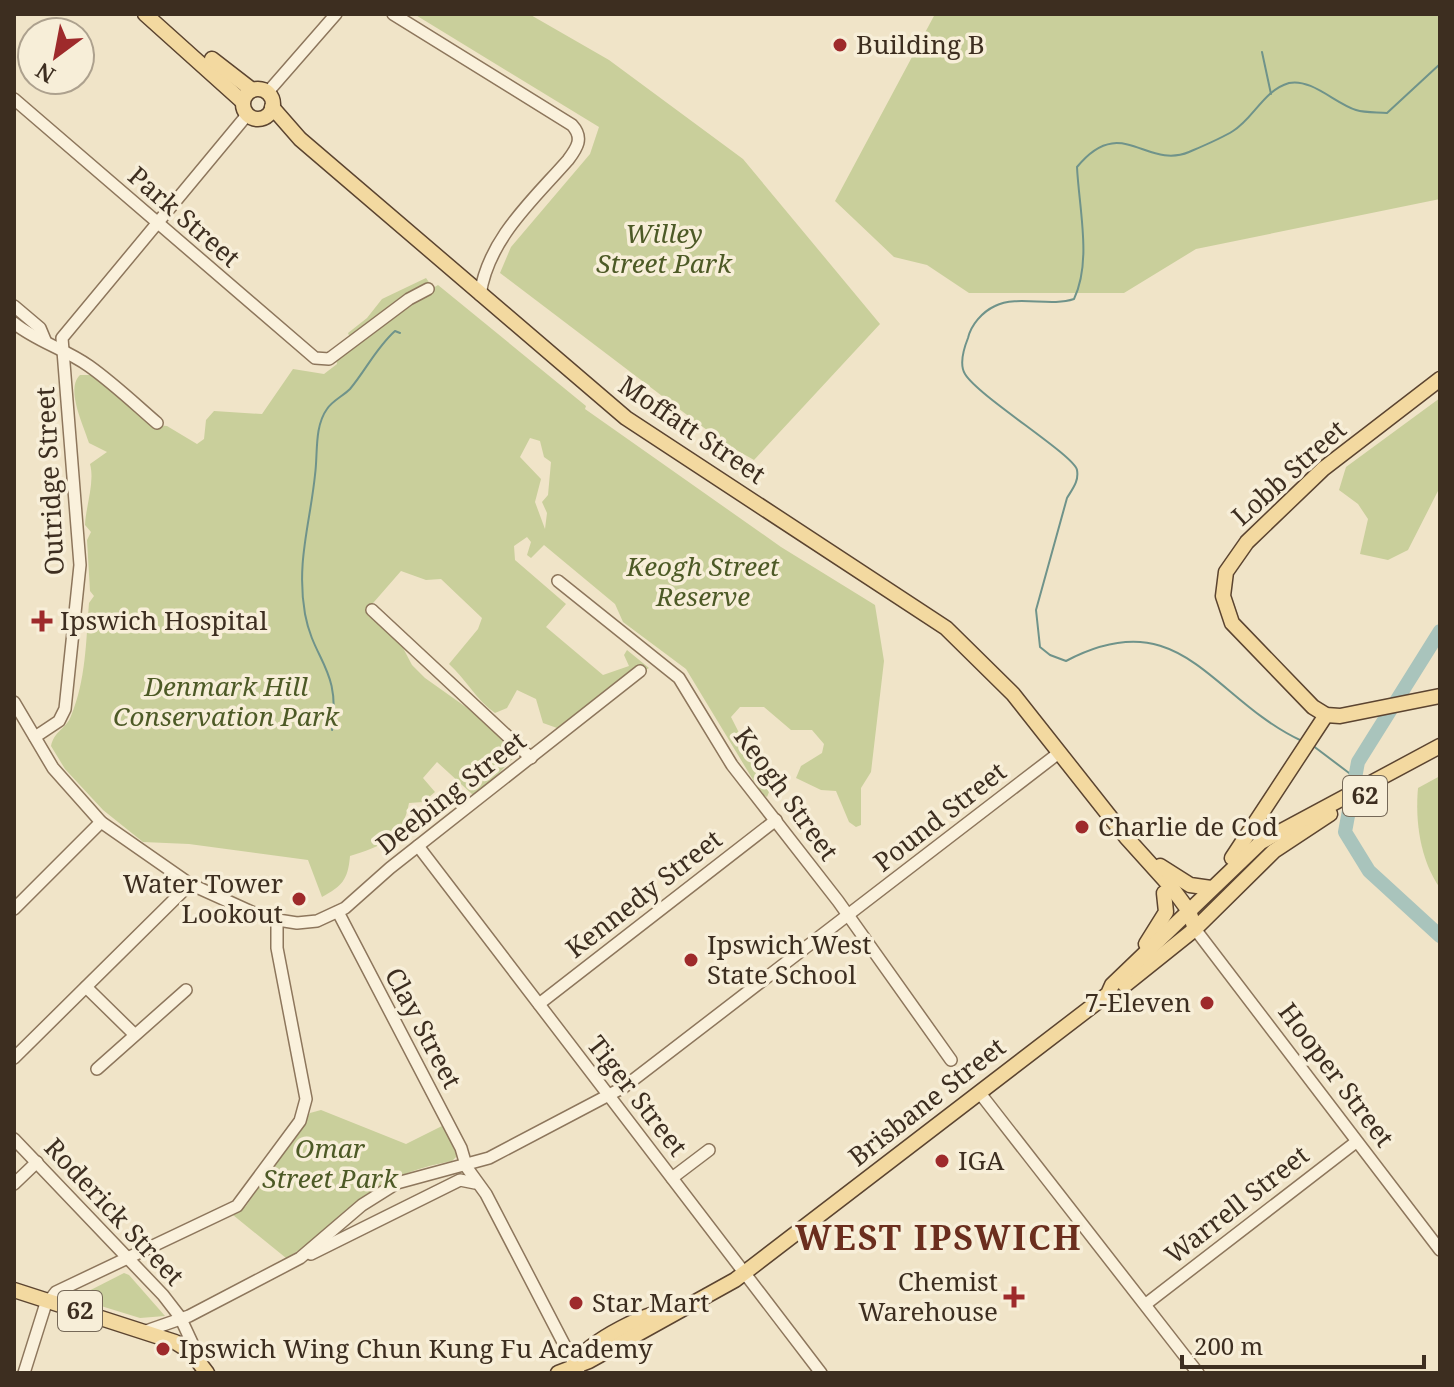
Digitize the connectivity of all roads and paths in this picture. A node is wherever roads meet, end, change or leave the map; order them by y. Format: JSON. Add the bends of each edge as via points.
{"nodes":[{"id":1,"x":145,"y":14,"type":"edge"},
{"id":2,"x":160,"y":14,"type":"edge"},
{"id":3,"x":336,"y":14,"type":"edge"},
{"id":4,"x":393,"y":14,"type":"edge"},
{"id":5,"x":14,"y":99,"type":"edge"},
{"id":6,"x":257,"y":104,"type":"junction"},
{"id":7,"x":158,"y":224,"type":"junction"},
{"id":8,"x":428,"y":289,"type":"dead end"},
{"id":9,"x":480,"y":295,"type":"junction"},
{"id":10,"x":14,"y":306,"type":"edge"},
{"id":11,"x":14,"y":323,"type":"edge"},
{"id":12,"x":45,"y":340,"type":"junction"},
{"id":13,"x":63,"y":351,"type":"junction"},
{"id":14,"x":1440,"y":379,"type":"edge"},
{"id":15,"x":157,"y":423,"type":"dead end"},
{"id":16,"x":558,"y":581,"type":"dead end"},
{"id":17,"x":372,"y":610,"type":"dead end"},
{"id":18,"x":640,"y":671,"type":"dead end"},
{"id":19,"x":1434,"y":697,"type":"edge"},
{"id":20,"x":14,"y":702,"type":"edge"},
{"id":21,"x":1333,"y":716,"type":"junction"},
{"id":22,"x":35,"y":737,"type":"junction"},
{"id":23,"x":1440,"y":746,"type":"edge"},
{"id":24,"x":1060,"y":752,"type":"junction"},
{"id":25,"x":531,"y":758,"type":"junction"},
{"id":26,"x":1431,"y":758,"type":"edge"},
{"id":27,"x":776,"y":820,"type":"junction"},
{"id":28,"x":101,"y":822,"type":"junction"},
{"id":29,"x":1298,"y":826,"type":"junction"},
{"id":30,"x":1126,"y":837,"type":"junction"},
{"id":31,"x":418,"y":846,"type":"junction"},
{"id":32,"x":190,"y":884,"type":"junction"},
{"id":33,"x":1216,"y":884,"type":"junction"},
{"id":34,"x":1164,"y":893,"type":"junction"},
{"id":35,"x":14,"y":909,"type":"edge"},
{"id":36,"x":338,"y":912,"type":"junction"},
{"id":37,"x":1186,"y":914,"type":"junction"},
{"id":38,"x":846,"y":915,"type":"junction"},
{"id":39,"x":277,"y":921,"type":"junction"},
{"id":40,"x":1195,"y":929,"type":"junction"},
{"id":41,"x":1134,"y":965,"type":"junction"},
{"id":42,"x":86,"y":987,"type":"junction"},
{"id":43,"x":186,"y":990,"type":"dead end"},
{"id":44,"x":1108,"y":994,"type":"junction"},
{"id":45,"x":539,"y":1004,"type":"junction"},
{"id":46,"x":134,"y":1034,"type":"junction"},
{"id":47,"x":14,"y":1058,"type":"edge"},
{"id":48,"x":951,"y":1060,"type":"dead end"},
{"id":49,"x":97,"y":1069,"type":"dead end"},
{"id":50,"x":979,"y":1092,"type":"junction"},
{"id":51,"x":609,"y":1096,"type":"junction"},
{"id":52,"x":14,"y":1139,"type":"edge"},
{"id":53,"x":1356,"y":1142,"type":"junction"},
{"id":54,"x":709,"y":1150,"type":"dead end"},
{"id":55,"x":37,"y":1162,"type":"junction"},
{"id":56,"x":469,"y":1164,"type":"junction"},
{"id":57,"x":672,"y":1178,"type":"junction"},
{"id":58,"x":14,"y":1184,"type":"edge"},
{"id":59,"x":482,"y":1190,"type":"junction"},
{"id":60,"x":1440,"y":1250,"type":"edge"},
{"id":61,"x":129,"y":1257,"type":"junction"},
{"id":62,"x":294,"y":1261,"type":"junction"},
{"id":63,"x":744,"y":1273,"type":"junction"},
{"id":64,"x":14,"y":1290,"type":"edge"},
{"id":65,"x":48,"y":1301,"type":"junction"},
{"id":66,"x":1146,"y":1304,"type":"junction"},
{"id":67,"x":180,"y":1317,"type":"junction"},
{"id":68,"x":146,"y":1331,"type":"junction"},
{"id":69,"x":576,"y":1368,"type":"edge"},
{"id":70,"x":205,"y":1370,"type":"edge"},
{"id":71,"x":24,"y":1373,"type":"edge"},
{"id":72,"x":558,"y":1373,"type":"edge"},
{"id":73,"x":821,"y":1373,"type":"edge"},
{"id":74,"x":1198,"y":1373,"type":"edge"}],
"edges":[{"from":1,"to":6,"type":"main road","name":"Moffatt Street"},
{"from":2,"to":6,"type":"main road","name":"Moffatt Street"},
{"from":3,"to":6,"type":"street"},
{"from":4,"to":9,"type":"street","via":[[576,130],[579,146],[499,242]]},
{"from":5,"to":7,"type":"street","name":"Park Street"},
{"from":6,"to":7,"type":"street"},
{"from":6,"to":9,"type":"main road","name":"Moffatt Street"},
{"from":7,"to":8,"type":"street","name":"Park Street","via":[[307,353],[329,359]]},
{"from":7,"to":13,"type":"street","via":[[62,338]]},
{"from":9,"to":24,"type":"main road","name":"Moffatt Street","via":[[661,443],[946,628],[996,675]]},
{"from":10,"to":12,"type":"street","via":[[40,328]]},
{"from":11,"to":12,"type":"street","via":[[29,336]]},
{"from":12,"to":13,"type":"street"},
{"from":13,"to":15,"type":"street"},
{"from":13,"to":22,"type":"street","name":"Outridge Street","via":[[79,576],[64,714]]},
{"from":14,"to":21,"type":"main road","name":"Lobb Street","via":[[1283,504],[1226,572],[1223,596],[1232,623],[1313,707]]},
{"from":16,"to":27,"type":"street","name":"Keogh Street","via":[[679,678],[732,765]]},
{"from":17,"to":25,"type":"street"},
{"from":18,"to":25,"type":"street","name":"Deebing Street"},
{"from":19,"to":21,"type":"main road"},
{"from":20,"to":22,"type":"street"},
{"from":21,"to":33,"type":"main road","via":[[1299,755]]},
{"from":22,"to":28,"type":"street","via":[[71,791]]},
{"from":23,"to":26,"type":"main road","number":"62"},
{"from":24,"to":30,"type":"main road","name":"Hooper Street"},
{"from":24,"to":38,"type":"street","name":"Pound Street"},
{"from":25,"to":31,"type":"street","name":"Deebing Street"},
{"from":26,"to":29,"type":"main road","number":"62"},
{"from":27,"to":38,"type":"street","name":"Keogh Street"},
{"from":27,"to":45,"type":"street","name":"Kennedy Street"},
{"from":28,"to":32,"type":"street"},
{"from":28,"to":35,"type":"street"},
{"from":29,"to":33,"type":"main road","number":"62","via":[[1252,849]]},
{"from":29,"to":40,"type":"main road","number":"62"},
{"from":30,"to":33,"type":"main road","via":[[1177,878],[1197,888]]},
{"from":30,"to":34,"type":"main road","name":"Hooper Street"},
{"from":30,"to":37,"type":"main road","name":"Hooper Street"},
{"from":31,"to":36,"type":"street","name":"Deebing Street"},
{"from":31,"to":45,"type":"street","name":"Tiger Street"},
{"from":32,"to":39,"type":"street"},
{"from":32,"to":42,"type":"street"},
{"from":33,"to":37,"type":"main road","number":"62"},
{"from":34,"to":37,"type":"main road","name":"Hooper Street"},
{"from":34,"to":41,"type":"main road","via":[[1166,912]]},
{"from":36,"to":39,"type":"street","name":"Deebing Street","via":[[317,921]]},
{"from":36,"to":56,"type":"street","name":"Clay Street"},
{"from":37,"to":40,"type":"main road","name":"Hooper Street"},
{"from":37,"to":41,"type":"main road","name":"Brisbane Street","number":"62"},
{"from":38,"to":48,"type":"street","name":"Keogh Street"},
{"from":38,"to":51,"type":"street","name":"Pound Street"},
{"from":39,"to":61,"type":"street","via":[[277,948],[306,1099],[304,1114],[237,1206]]},
{"from":40,"to":44,"type":"main road","number":"62"},
{"from":40,"to":53,"type":"street","name":"Hooper Street"},
{"from":41,"to":44,"type":"main road","name":"Brisbane Street","number":"62"},
{"from":42,"to":46,"type":"street"},
{"from":42,"to":47,"type":"street"},
{"from":43,"to":46,"type":"street"},
{"from":44,"to":50,"type":"main road","name":"Brisbane Street","number":"62"},
{"from":45,"to":51,"type":"street","name":"Tiger Street"},
{"from":46,"to":49,"type":"street"},
{"from":50,"to":63,"type":"main road","name":"Brisbane Street","number":"62"},
{"from":50,"to":66,"type":"street"},
{"from":51,"to":56,"type":"street","name":"Pound Street"},
{"from":51,"to":57,"type":"street","name":"Tiger Street"},
{"from":52,"to":55,"type":"street","name":"Roderick Street"},
{"from":53,"to":60,"type":"street","name":"Hooper Street"},
{"from":53,"to":66,"type":"street","name":"Warrell Street"},
{"from":54,"to":57,"type":"street"},
{"from":55,"to":58,"type":"street"},
{"from":55,"to":61,"type":"street","name":"Roderick Street"},
{"from":56,"to":59,"type":"street","name":"Clay Street"},
{"from":56,"to":62,"type":"street","name":"Pound Street","via":[[412,1177],[384,1190]]},
{"from":57,"to":63,"type":"street","name":"Tiger Street"},
{"from":59,"to":62,"type":"street","via":[[461,1179]]},
{"from":59,"to":69,"type":"street","name":"Clay Street"},
{"from":61,"to":65,"type":"street","via":[[56,1292]]},
{"from":61,"to":67,"type":"street","name":"Roderick Street"},
{"from":62,"to":67,"type":"street"},
{"from":63,"to":69,"type":"main road","name":"Brisbane Street","number":"62"},
{"from":63,"to":73,"type":"street","name":"Tiger Street"},
{"from":64,"to":65,"type":"main road","number":"62"},
{"from":65,"to":68,"type":"main road","number":"62"},
{"from":65,"to":71,"type":"street"},
{"from":66,"to":74,"type":"street"},
{"from":67,"to":68,"type":"street"},
{"from":67,"to":70,"type":"street","name":"Roderick Street"},
{"from":68,"to":70,"type":"main road","number":"62","via":[[181,1345]]},
{"from":69,"to":72,"type":"main road","name":"Brisbane Street","number":"62"}]}
